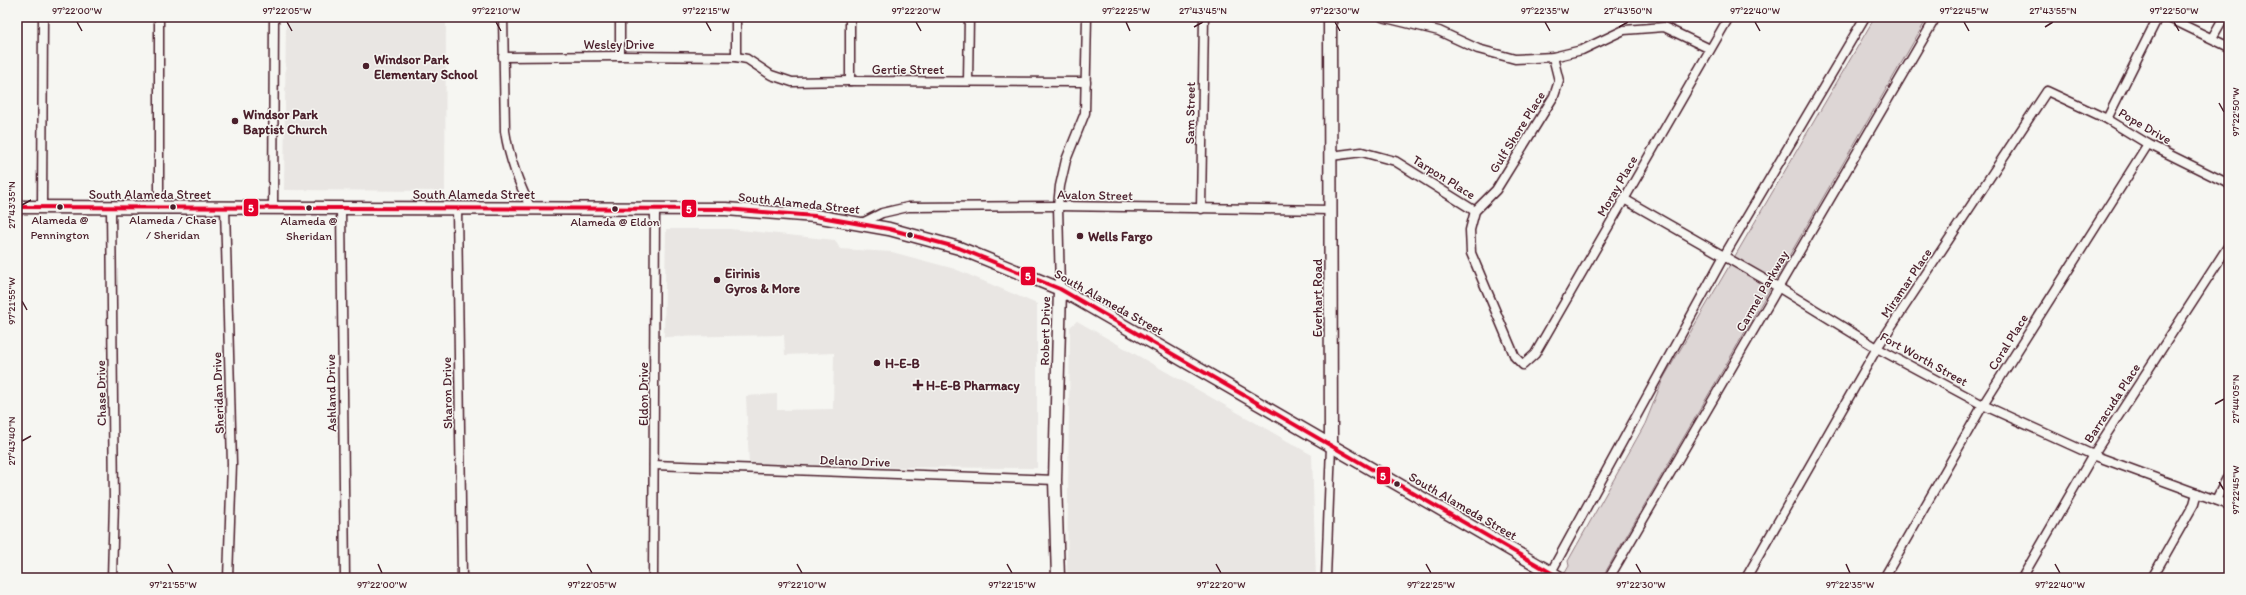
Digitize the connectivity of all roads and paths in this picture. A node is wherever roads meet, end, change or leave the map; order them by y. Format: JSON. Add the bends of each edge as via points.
{"nodes":[{"id":1,"x":43,"y":17,"type":"edge"},
{"id":2,"x":159,"y":17,"type":"edge"},
{"id":3,"x":274,"y":17,"type":"edge"},
{"id":4,"x":503,"y":17,"type":"edge"},
{"id":5,"x":620,"y":17,"type":"edge"},
{"id":6,"x":736,"y":17,"type":"edge"},
{"id":7,"x":850,"y":17,"type":"edge"},
{"id":8,"x":968,"y":17,"type":"edge"},
{"id":9,"x":1087,"y":17,"type":"edge"},
{"id":10,"x":1204,"y":17,"type":"edge"},
{"id":11,"x":1330,"y":17,"type":"edge"},
{"id":12,"x":1382,"y":17,"type":"edge"},
{"id":13,"x":1730,"y":17,"type":"edge"},
{"id":14,"x":1865,"y":17,"type":"edge"},
{"id":15,"x":1936,"y":17,"type":"edge"},
{"id":16,"x":2158,"y":17,"type":"edge"},
{"id":17,"x":2167,"y":17,"type":"edge"},
{"id":18,"x":2224,"y":17,"type":"edge"},
{"id":19,"x":2212,"y":38,"type":"junction"},
{"id":20,"x":2229,"y":47,"type":"edge"},
{"id":21,"x":1710,"y":49,"type":"junction"},
{"id":22,"x":620,"y":56,"type":"junction"},
{"id":23,"x":503,"y":57,"type":"junction"},
{"id":24,"x":736,"y":57,"type":"junction"},
{"id":25,"x":1554,"y":57,"type":"junction"},
{"id":26,"x":850,"y":81,"type":"junction"},
{"id":27,"x":968,"y":81,"type":"junction"},
{"id":28,"x":1086,"y":82,"type":"junction"},
{"id":29,"x":2047,"y":91,"type":"joint"},
{"id":30,"x":2107,"y":119,"type":"junction"},
{"id":31,"x":2148,"y":144,"type":"junction"},
{"id":32,"x":1331,"y":156,"type":"junction"},
{"id":33,"x":2229,"y":184,"type":"edge"},
{"id":34,"x":1624,"y":199,"type":"junction"},
{"id":35,"x":1058,"y":206,"type":"junction"},
{"id":36,"x":17,"y":207,"type":"edge"},
{"id":37,"x":42,"y":208,"type":"junction"},
{"id":38,"x":111,"y":208,"type":"junction"},
{"id":39,"x":159,"y":208,"type":"junction"},
{"id":40,"x":225,"y":208,"type":"junction"},
{"id":41,"x":273,"y":208,"type":"junction"},
{"id":42,"x":341,"y":208,"type":"junction"},
{"id":43,"x":457,"y":208,"type":"junction"},
{"id":44,"x":531,"y":209,"type":"junction"},
{"id":45,"x":655,"y":209,"type":"junction"},
{"id":46,"x":1201,"y":209,"type":"junction"},
{"id":47,"x":1331,"y":210,"type":"junction"},
{"id":48,"x":1475,"y":211,"type":"junction"},
{"id":49,"x":862,"y":223,"type":"junction"},
{"id":50,"x":2229,"y":245,"type":"edge"},
{"id":51,"x":1724,"y":256,"type":"junction"},
{"id":52,"x":1778,"y":287,"type":"junction"},
{"id":53,"x":1060,"y":289,"type":"junction"},
{"id":54,"x":1878,"y":348,"type":"junction"},
{"id":55,"x":1523,"y":365,"type":"joint"},
{"id":56,"x":1982,"y":405,"type":"junction"},
{"id":57,"x":1331,"y":446,"type":"junction"},
{"id":58,"x":2093,"y":455,"type":"junction"},
{"id":59,"x":654,"y":465,"type":"junction"},
{"id":60,"x":2229,"y":474,"type":"edge"},
{"id":61,"x":1055,"y":480,"type":"junction"},
{"id":62,"x":2197,"y":493,"type":"junction"},
{"id":63,"x":2216,"y":500,"type":"junction"},
{"id":64,"x":2229,"y":505,"type":"edge"},
{"id":65,"x":1556,"y":575,"type":"edge"},
{"id":66,"x":112,"y":578,"type":"edge"},
{"id":67,"x":228,"y":578,"type":"edge"},
{"id":68,"x":345,"y":578,"type":"edge"},
{"id":69,"x":462,"y":578,"type":"edge"},
{"id":70,"x":653,"y":578,"type":"edge"},
{"id":71,"x":1058,"y":578,"type":"edge"},
{"id":72,"x":1326,"y":578,"type":"edge"},
{"id":73,"x":1609,"y":578,"type":"edge"},
{"id":74,"x":1746,"y":578,"type":"edge"},
{"id":75,"x":1884,"y":578,"type":"edge"},
{"id":76,"x":2022,"y":578,"type":"edge"},
{"id":77,"x":2152,"y":578,"type":"edge"}],
"edges":[{"from":1,"to":37,"type":"street"},
{"from":2,"to":39,"type":"street"},
{"from":3,"to":41,"type":"street"},
{"from":4,"to":23,"type":"street"},
{"from":5,"to":22,"type":"street"},
{"from":6,"to":24,"type":"street"},
{"from":7,"to":26,"type":"street"},
{"from":8,"to":27,"type":"street"},
{"from":9,"to":28,"type":"street","name":"Robert Drive"},
{"from":10,"to":46,"type":"street","name":"Sam Street"},
{"from":11,"to":32,"type":"main road","name":"Everhart Road"},
{"from":12,"to":25,"type":"street","via":[[1439,30],[1478,49],[1515,59]]},
{"from":13,"to":21,"type":"street","name":"Moray Place"},
{"from":14,"to":51,"type":"street"},
{"from":15,"to":52,"type":"street","name":"Carmel Parkway"},
{"from":16,"to":30,"type":"street"},
{"from":17,"to":19,"type":"street"},
{"from":18,"to":19,"type":"street"},
{"from":19,"to":20,"type":"street"},
{"from":21,"to":25,"type":"street","via":[[1664,28],[1624,30],[1582,50]]},
{"from":21,"to":34,"type":"street","name":"Moray Place"},
{"from":22,"to":23,"type":"street","name":"Wesley Drive"},
{"from":22,"to":24,"type":"street","name":"Wesley Drive"},
{"from":23,"to":44,"type":"street","via":[[508,148]]},
{"from":24,"to":26,"type":"street","name":"Gertie Street","via":[[747,59],[771,75],[792,82]]},
{"from":25,"to":48,"type":"street","name":"Gulf Shore Place","via":[[1559,81],[1554,96],[1496,190]]},
{"from":26,"to":27,"type":"street","name":"Gertie Street"},
{"from":27,"to":28,"type":"street","name":"Gertie Street"},
{"from":28,"to":35,"type":"street","name":"Robert Drive","via":[[1085,113],[1066,160]]},
{"from":29,"to":30,"type":"street","name":"Pope Drive"},
{"from":29,"to":54,"type":"street","name":"Miramar Place"},
{"from":30,"to":31,"type":"street","name":"Pope Drive"},
{"from":31,"to":33,"type":"street","name":"Pope Drive"},
{"from":31,"to":56,"type":"street","name":"Coral Place"},
{"from":32,"to":47,"type":"main road","name":"Everhart Road"},
{"from":32,"to":48,"type":"street","name":"Tarpon Place","via":[[1362,152],[1395,161]]},
{"from":34,"to":51,"type":"street","name":"Fort Worth Street"},
{"from":34,"to":55,"type":"street","name":"Moray Place","via":[[1535,354]]},
{"from":35,"to":46,"type":"street","name":"Avalon Street"},
{"from":35,"to":49,"type":"street","name":"Avalon Street","via":[[908,207],[882,213]]},
{"from":35,"to":53,"type":"street","name":"Robert Drive"},
{"from":36,"to":37,"type":"main road","name":"South Alameda Street"},
{"from":37,"to":38,"type":"main road","name":"South Alameda Street"},
{"from":38,"to":39,"type":"main road","name":"South Alameda Street"},
{"from":38,"to":66,"type":"street","name":"Chase Drive","via":[[114,502]]},
{"from":39,"to":40,"type":"main road","name":"South Alameda Street"},
{"from":40,"to":41,"type":"main road","name":"South Alameda Street"},
{"from":40,"to":67,"type":"street","name":"Sheridan Drive","via":[[232,464]]},
{"from":41,"to":42,"type":"main road","name":"South Alameda Street"},
{"from":42,"to":43,"type":"main road","name":"South Alameda Street"},
{"from":42,"to":68,"type":"street","name":"Ashland Drive"},
{"from":43,"to":44,"type":"main road","name":"South Alameda Street"},
{"from":43,"to":69,"type":"street","name":"Sharon Drive"},
{"from":44,"to":45,"type":"main road","name":"South Alameda Street"},
{"from":45,"to":49,"type":"main road","name":"South Alameda Street","via":[[773,211]]},
{"from":45,"to":59,"type":"street","name":"Eldon Drive"},
{"from":46,"to":47,"type":"street","name":"Avalon Street"},
{"from":47,"to":57,"type":"main road","name":"Everhart Road"},
{"from":48,"to":55,"type":"street","name":"Tarpon Place","via":[[1470,230],[1471,253],[1515,357]]},
{"from":49,"to":53,"type":"main road","name":"South Alameda Street","via":[[959,248]]},
{"from":50,"to":58,"type":"street","name":"Barracuda Place"},
{"from":51,"to":52,"type":"street","name":"Fort Worth Street"},
{"from":51,"to":65,"type":"street"},
{"from":52,"to":54,"type":"street","name":"Fort Worth Street"},
{"from":52,"to":73,"type":"street","name":"Carmel Parkway"},
{"from":53,"to":57,"type":"main road","name":"South Alameda Street"},
{"from":53,"to":61,"type":"main road","name":"Robert Drive"},
{"from":54,"to":56,"type":"street","name":"Fort Worth Street"},
{"from":54,"to":74,"type":"street","name":"Miramar Place"},
{"from":56,"to":58,"type":"street","name":"Fort Worth Street"},
{"from":56,"to":75,"type":"street","name":"Coral Place"},
{"from":57,"to":65,"type":"main road","name":"South Alameda Street"},
{"from":57,"to":72,"type":"street","name":"Everhart Road"},
{"from":58,"to":62,"type":"street","name":"Fort Worth Street"},
{"from":58,"to":76,"type":"street","name":"Barracuda Place"},
{"from":59,"to":61,"type":"street","name":"Delano Drive"},
{"from":59,"to":70,"type":"street","name":"Eldon Drive"},
{"from":60,"to":63,"type":"street"},
{"from":61,"to":71,"type":"main road","name":"Robert Drive"},
{"from":62,"to":63,"type":"street","name":"Fort Worth Street"},
{"from":62,"to":77,"type":"street","via":[[2194,504]]},
{"from":63,"to":64,"type":"street","name":"Fort Worth Street"}]}
